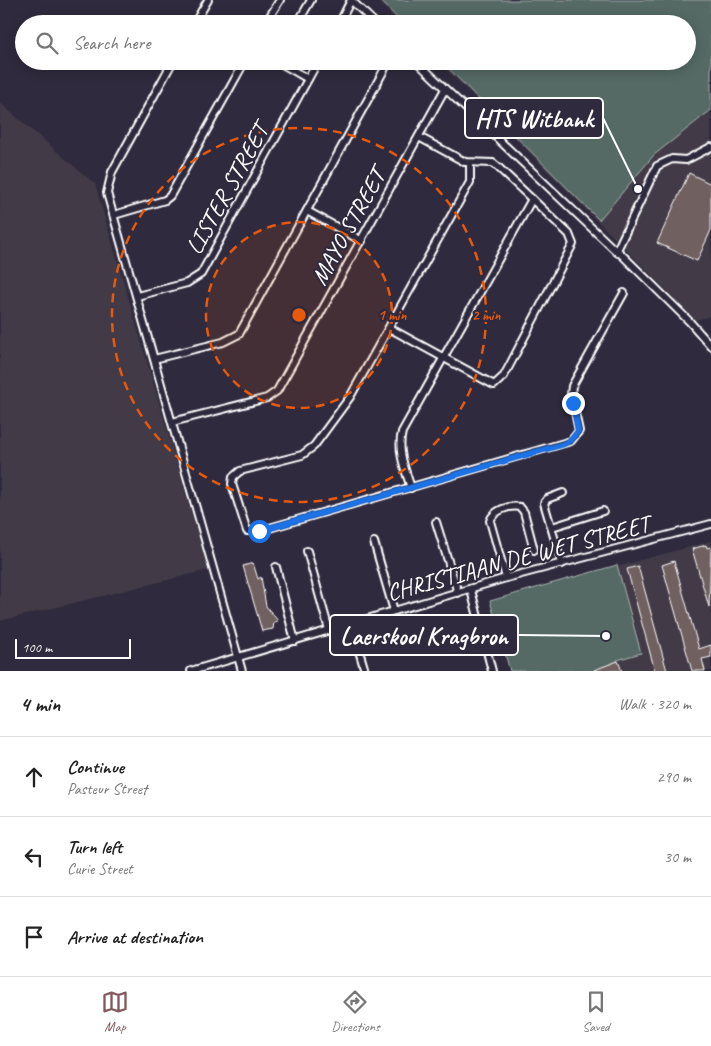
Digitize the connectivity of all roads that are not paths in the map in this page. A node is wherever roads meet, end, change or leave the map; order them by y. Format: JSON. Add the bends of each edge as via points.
{"nodes":[{"id":1,"x":208,"y":0,"type":"edge"},
{"id":2,"x":280,"y":0,"type":"edge"},
{"id":3,"x":311,"y":0,"type":"edge"},
{"id":4,"x":351,"y":0,"type":"edge"},
{"id":5,"x":199,"y":15,"type":"edge"},
{"id":6,"x":271,"y":15,"type":"edge"},
{"id":7,"x":302,"y":15,"type":"edge"},
{"id":8,"x":344,"y":15,"type":"edge"},
{"id":9,"x":367,"y":15,"type":"edge"},
{"id":10,"x":169,"y":70,"type":"edge"},
{"id":11,"x":240,"y":70,"type":"edge"},
{"id":12,"x":293,"y":70,"type":"edge"},
{"id":13,"x":313,"y":70,"type":"edge"},
{"id":14,"x":384,"y":70,"type":"edge"},
{"id":15,"x":425,"y":70,"type":"edge"},
{"id":16,"x":308,"y":79,"type":"junction"},
{"id":17,"x":445,"y":89,"type":"junction"},
{"id":18,"x":419,"y":137,"type":"junction"},
{"id":19,"x":711,"y":146,"type":"edge"},
{"id":20,"x":470,"y":164,"type":"junction"},
{"id":21,"x":532,"y":199,"type":"junction"},
{"id":22,"x":307,"y":212,"type":"junction"},
{"id":23,"x":114,"y":215,"type":"junction"},
{"id":24,"x":362,"y":240,"type":"junction"},
{"id":25,"x":618,"y":252,"type":"junction"},
{"id":26,"x":624,"y":293,"type":"dead end"},
{"id":27,"x":137,"y":296,"type":"junction"},
{"id":28,"x":388,"y":328,"type":"junction"},
{"id":29,"x":711,"y":344,"type":"edge"},
{"id":30,"x":154,"y":358,"type":"junction"},
{"id":31,"x":442,"y":358,"type":"junction"},
{"id":32,"x":172,"y":422,"type":"junction"},
{"id":33,"x":411,"y":488,"type":"junction"},
{"id":34,"x":563,"y":494,"type":"dead end"},
{"id":35,"x":603,"y":511,"type":"dead end"},
{"id":36,"x":436,"y":522,"type":"dead end"},
{"id":37,"x":711,"y":524,"type":"edge"},
{"id":38,"x":552,"y":527,"type":"junction"},
{"id":39,"x":374,"y":542,"type":"dead end"},
{"id":40,"x":534,"y":550,"type":"dead end"},
{"id":41,"x":307,"y":552,"type":"dead end"},
{"id":42,"x":562,"y":564,"type":"junction"},
{"id":43,"x":276,"y":567,"type":"dead end"},
{"id":44,"x":506,"y":578,"type":"junction"},
{"id":45,"x":471,"y":590,"type":"junction"},
{"id":46,"x":458,"y":593,"type":"junction"},
{"id":47,"x":394,"y":611,"type":"junction"},
{"id":48,"x":351,"y":624,"type":"junction"},
{"id":49,"x":330,"y":630,"type":"junction"},
{"id":50,"x":295,"y":641,"type":"junction"},
{"id":51,"x":239,"y":657,"type":"junction"},
{"id":52,"x":191,"y":671,"type":"edge"},
{"id":53,"x":242,"y":671,"type":"edge"},
{"id":54,"x":365,"y":671,"type":"edge"},
{"id":55,"x":492,"y":671,"type":"edge"}],
"edges":[{"from":1,"to":5,"type":"street"},
{"from":2,"to":6,"type":"street"},
{"from":3,"to":7,"type":"street"},
{"from":4,"to":8,"type":"street"},
{"from":4,"to":9,"type":"street"},
{"from":10,"to":23,"type":"street","via":[[112,172],[107,193]]},
{"from":11,"to":23,"type":"street","via":[[170,196]]},
{"from":12,"to":16,"type":"street"},
{"from":13,"to":16,"type":"street","name":"LISTER STREET"},
{"from":14,"to":22,"type":"street"},
{"from":15,"to":17,"type":"street"},
{"from":16,"to":27,"type":"street","name":"LISTER STREET","via":[[201,274],[192,281]]},
{"from":17,"to":18,"type":"street","name":"MAYO STREET"},
{"from":17,"to":25,"type":"street"},
{"from":18,"to":20,"type":"street"},
{"from":18,"to":24,"type":"street","name":"MAYO STREET"},
{"from":19,"to":25,"type":"street","via":[[686,160],[672,159],[656,166]]},
{"from":20,"to":21,"type":"street","via":[[493,164]]},
{"from":20,"to":28,"type":"street","via":[[470,182]]},
{"from":21,"to":31,"type":"street"},
{"from":21,"to":31,"type":"street","via":[[569,234],[574,244],[504,376],[494,385],[489,384]]},
{"from":22,"to":24,"type":"street"},
{"from":22,"to":30,"type":"street","via":[[239,334],[223,342]]},
{"from":23,"to":27,"type":"street"},
{"from":24,"to":32,"type":"street","name":"MAYO STREET","via":[[278,391],[267,398]]},
{"from":25,"to":29,"type":"street"},
{"from":26,"to":33,"type":"street","via":[[572,386],[578,425],[576,436],[564,444]]},
{"from":27,"to":30,"type":"street"},
{"from":28,"to":31,"type":"street"},
{"from":28,"to":33,"type":"street","via":[[350,397],[310,450],[240,471],[233,477],[232,484],[247,531],[259,531]]},
{"from":30,"to":32,"type":"street"},
{"from":31,"to":33,"type":"street","via":[[402,432],[400,441]]},
{"from":32,"to":51,"type":"street"},
{"from":34,"to":38,"type":"street","via":[[545,501]]},
{"from":35,"to":38,"type":"street"},
{"from":36,"to":46,"type":"street"},
{"from":37,"to":42,"type":"street","name":"CHRISTIAAN DE WET STREET"},
{"from":38,"to":42,"type":"street"},
{"from":39,"to":47,"type":"street"},
{"from":40,"to":44,"type":"street","via":[[520,507],[496,511],[490,521]]},
{"from":41,"to":49,"type":"street"},
{"from":42,"to":44,"type":"street","name":"CHRISTIAAN DE WET STREET"},
{"from":43,"to":50,"type":"street"},
{"from":44,"to":45,"type":"street","name":"CHRISTIAAN DE WET STREET"},
{"from":45,"to":46,"type":"street","name":"CHRISTIAAN DE WET STREET"},
{"from":45,"to":55,"type":"street"},
{"from":46,"to":47,"type":"street","name":"CHRISTIAAN DE WET STREET"},
{"from":47,"to":48,"type":"street","name":"CHRISTIAAN DE WET STREET"},
{"from":48,"to":49,"type":"street","name":"CHRISTIAAN DE WET STREET"},
{"from":48,"to":54,"type":"street"},
{"from":49,"to":50,"type":"street","name":"CHRISTIAAN DE WET STREET"},
{"from":50,"to":51,"type":"street","name":"CHRISTIAAN DE WET STREET"},
{"from":51,"to":52,"type":"street","name":"CHRISTIAAN DE WET STREET"},
{"from":51,"to":53,"type":"street"}]}
